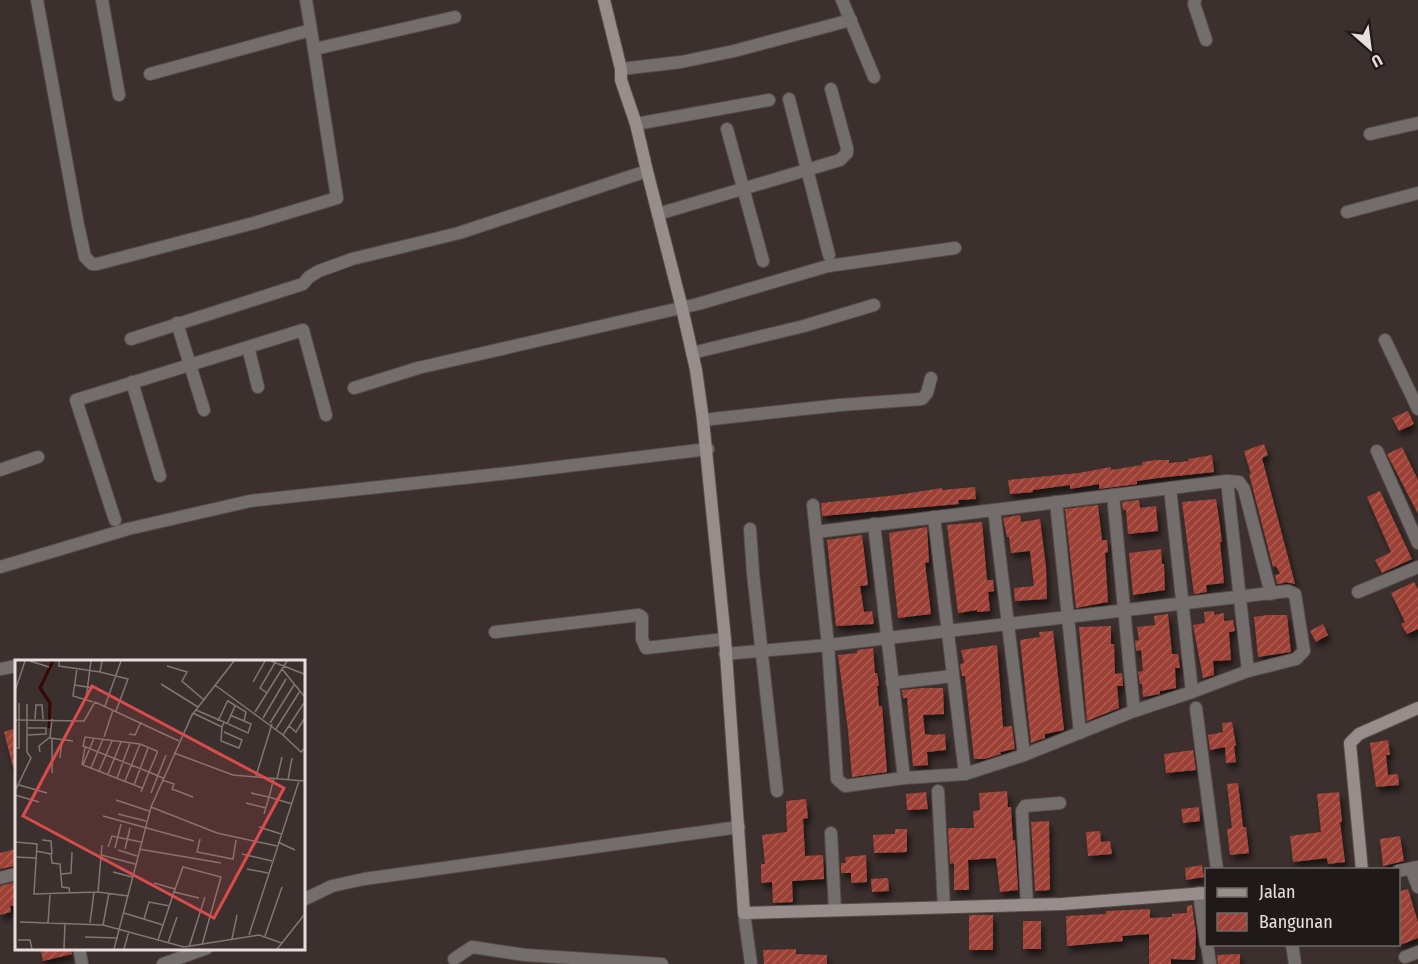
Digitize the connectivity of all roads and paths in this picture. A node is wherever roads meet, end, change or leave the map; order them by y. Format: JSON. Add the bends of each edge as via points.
{"nodes":[{"id":1,"x":37,"y":0,"type":"edge"},
{"id":2,"x":102,"y":0,"type":"edge"},
{"id":3,"x":306,"y":0,"type":"edge"},
{"id":4,"x":604,"y":0,"type":"edge"},
{"id":5,"x":842,"y":0,"type":"edge"},
{"id":6,"x":1196,"y":0,"type":"edge"},
{"id":7,"x":455,"y":17,"type":"dead end"},
{"id":8,"x":851,"y":20,"type":"junction"},
{"id":9,"x":311,"y":30,"type":"junction"},
{"id":10,"x":1206,"y":39,"type":"dead end"},
{"id":11,"x":315,"y":49,"type":"junction"},
{"id":12,"x":621,"y":69,"type":"junction"},
{"id":13,"x":150,"y":74,"type":"dead end"},
{"id":14,"x":874,"y":77,"type":"dead end"},
{"id":15,"x":831,"y":88,"type":"dead end"},
{"id":16,"x":119,"y":95,"type":"dead end"},
{"id":17,"x":789,"y":99,"type":"dead end"},
{"id":18,"x":769,"y":100,"type":"dead end"},
{"id":19,"x":1418,"y":123,"type":"edge"},
{"id":20,"x":636,"y":124,"type":"junction"},
{"id":21,"x":727,"y":129,"type":"dead end"},
{"id":22,"x":1370,"y":134,"type":"dead end"},
{"id":23,"x":806,"y":170,"type":"junction"},
{"id":24,"x":641,"y":174,"type":"junction"},
{"id":25,"x":743,"y":189,"type":"junction"},
{"id":26,"x":1418,"y":193,"type":"edge"},
{"id":27,"x":1347,"y":212,"type":"dead end"},
{"id":28,"x":658,"y":214,"type":"junction"},
{"id":29,"x":955,"y":248,"type":"dead end"},
{"id":30,"x":829,"y":255,"type":"dead end"},
{"id":31,"x":763,"y":261,"type":"dead end"},
{"id":32,"x":874,"y":305,"type":"dead end"},
{"id":33,"x":683,"y":308,"type":"junction"},
{"id":34,"x":177,"y":323,"type":"junction"},
{"id":35,"x":131,"y":339,"type":"dead end"},
{"id":36,"x":1385,"y":340,"type":"dead end"},
{"id":37,"x":248,"y":347,"type":"junction"},
{"id":38,"x":701,"y":351,"type":"junction"},
{"id":39,"x":190,"y":364,"type":"junction"},
{"id":40,"x":931,"y":378,"type":"dead end"},
{"id":41,"x":132,"y":382,"type":"junction"},
{"id":42,"x":258,"y":387,"type":"dead end"},
{"id":43,"x":354,"y":388,"type":"dead end"},
{"id":44,"x":1418,"y":409,"type":"edge"},
{"id":45,"x":204,"y":410,"type":"dead end"},
{"id":46,"x":326,"y":415,"type":"dead end"},
{"id":47,"x":713,"y":418,"type":"junction"},
{"id":48,"x":700,"y":450,"type":"junction"},
{"id":49,"x":1377,"y":451,"type":"dead end"},
{"id":50,"x":38,"y":457,"type":"dead end"},
{"id":51,"x":0,"y":470,"type":"edge"},
{"id":52,"x":160,"y":476,"type":"dead end"},
{"id":53,"x":1227,"y":481,"type":"junction"},
{"id":54,"x":1170,"y":488,"type":"junction"},
{"id":55,"x":1113,"y":495,"type":"junction"},
{"id":56,"x":1056,"y":502,"type":"junction"},
{"id":57,"x":813,"y":505,"type":"dead end"},
{"id":58,"x":994,"y":510,"type":"junction"},
{"id":59,"x":934,"y":517,"type":"junction"},
{"id":60,"x":115,"y":520,"type":"dead end"},
{"id":61,"x":874,"y":524,"type":"junction"},
{"id":62,"x":750,"y":529,"type":"dead end"},
{"id":63,"x":816,"y":532,"type":"junction"},
{"id":64,"x":1418,"y":543,"type":"edge"},
{"id":65,"x":0,"y":567,"type":"edge"},
{"id":66,"x":1418,"y":567,"type":"edge"},
{"id":67,"x":1358,"y":592,"type":"dead end"},
{"id":68,"x":1270,"y":594,"type":"junction"},
{"id":69,"x":1241,"y":598,"type":"junction"},
{"id":70,"x":1181,"y":605,"type":"junction"},
{"id":71,"x":1124,"y":611,"type":"junction"},
{"id":72,"x":1068,"y":618,"type":"junction"},
{"id":73,"x":1008,"y":624,"type":"junction"},
{"id":74,"x":947,"y":631,"type":"junction"},
{"id":75,"x":495,"y":632,"type":"dead end"},
{"id":76,"x":887,"y":638,"type":"junction"},
{"id":77,"x":725,"y":639,"type":"junction"},
{"id":78,"x":828,"y":645,"type":"junction"},
{"id":79,"x":762,"y":651,"type":"junction"},
{"id":80,"x":728,"y":654,"type":"junction"},
{"id":81,"x":15,"y":666,"type":"edge"},
{"id":82,"x":0,"y":669,"type":"edge"},
{"id":83,"x":1248,"y":671,"type":"junction"},
{"id":84,"x":953,"y":676,"type":"junction"},
{"id":85,"x":892,"y":683,"type":"junction"},
{"id":86,"x":1192,"y":692,"type":"junction"},
{"id":87,"x":1196,"y":708,"type":"dead end"},
{"id":88,"x":1418,"y":708,"type":"edge"},
{"id":89,"x":1134,"y":711,"type":"junction"},
{"id":90,"x":1080,"y":733,"type":"junction"},
{"id":91,"x":1024,"y":755,"type":"junction"},
{"id":92,"x":965,"y":774,"type":"junction"},
{"id":93,"x":904,"y":778,"type":"junction"},
{"id":94,"x":777,"y":791,"type":"dead end"},
{"id":95,"x":938,"y":791,"type":"dead end"},
{"id":96,"x":1060,"y":803,"type":"dead end"},
{"id":97,"x":739,"y":827,"type":"junction"},
{"id":98,"x":831,"y":833,"type":"dead end"},
{"id":99,"x":1217,"y":868,"type":"edge"},
{"id":100,"x":1362,"y":868,"type":"edge"},
{"id":101,"x":1409,"y":869,"type":"edge"},
{"id":102,"x":15,"y":874,"type":"edge"},
{"id":103,"x":0,"y":878,"type":"edge"},
{"id":104,"x":1418,"y":887,"type":"edge"},
{"id":105,"x":1203,"y":893,"type":"edge"},
{"id":106,"x":304,"y":900,"type":"edge"},
{"id":107,"x":1027,"y":905,"type":"junction"},
{"id":108,"x":944,"y":907,"type":"junction"},
{"id":109,"x":835,"y":910,"type":"junction"},
{"id":110,"x":751,"y":913,"type":"junction"},
{"id":111,"x":1205,"y":918,"type":"edge"},
{"id":112,"x":1207,"y":946,"type":"edge"},
{"id":113,"x":1292,"y":946,"type":"edge"},
{"id":114,"x":79,"y":949,"type":"edge"},
{"id":115,"x":203,"y":949,"type":"edge"},
{"id":116,"x":1418,"y":952,"type":"edge"},
{"id":117,"x":1405,"y":957,"type":"dead end"},
{"id":118,"x":454,"y":959,"type":"dead end"},
{"id":119,"x":81,"y":964,"type":"edge"},
{"id":120,"x":163,"y":964,"type":"edge"},
{"id":121,"x":203,"y":964,"type":"edge"},
{"id":122,"x":662,"y":964,"type":"edge"},
{"id":123,"x":751,"y":964,"type":"edge"},
{"id":124,"x":1209,"y":964,"type":"edge"},
{"id":125,"x":1295,"y":964,"type":"edge"}],
"edges":[{"from":1,"to":11,"type":"street","via":[[78,225],[85,257],[92,264],[337,198]]},
{"from":2,"to":16,"type":"street"},
{"from":3,"to":9,"type":"street"},
{"from":4,"to":12,"type":"street"},
{"from":5,"to":8,"type":"street"},
{"from":6,"to":10,"type":"street"},
{"from":7,"to":11,"type":"street"},
{"from":8,"to":12,"type":"street","via":[[734,51]]},
{"from":8,"to":14,"type":"street"},
{"from":9,"to":11,"type":"street"},
{"from":9,"to":13,"type":"street"},
{"from":12,"to":20,"type":"street","via":[[621,81]]},
{"from":15,"to":23,"type":"street","via":[[847,153],[840,160]]},
{"from":17,"to":23,"type":"street"},
{"from":18,"to":20,"type":"street"},
{"from":19,"to":22,"type":"street"},
{"from":20,"to":24,"type":"street"},
{"from":21,"to":25,"type":"street"},
{"from":23,"to":25,"type":"street"},
{"from":23,"to":30,"type":"street"},
{"from":24,"to":28,"type":"street"},
{"from":24,"to":34,"type":"street","via":[[459,233],[352,259],[319,271],[303,285]]},
{"from":25,"to":28,"type":"street"},
{"from":25,"to":31,"type":"street"},
{"from":26,"to":27,"type":"street"},
{"from":28,"to":33,"type":"street"},
{"from":29,"to":33,"type":"street","via":[[828,266]]},
{"from":32,"to":38,"type":"street"},
{"from":33,"to":38,"type":"street"},
{"from":33,"to":43,"type":"street","via":[[418,368]]},
{"from":34,"to":35,"type":"street"},
{"from":34,"to":39,"type":"street"},
{"from":36,"to":44,"type":"street"},
{"from":37,"to":39,"type":"street"},
{"from":37,"to":42,"type":"street"},
{"from":37,"to":46,"type":"street","via":[[303,330]]},
{"from":38,"to":47,"type":"street"},
{"from":39,"to":41,"type":"street"},
{"from":39,"to":45,"type":"street"},
{"from":40,"to":47,"type":"street","via":[[922,399]]},
{"from":41,"to":52,"type":"street"},
{"from":41,"to":60,"type":"street","via":[[76,400]]},
{"from":47,"to":48,"type":"street"},
{"from":48,"to":65,"type":"street","via":[[250,501],[128,529]]},
{"from":48,"to":77,"type":"street"},
{"from":49,"to":64,"type":"street"},
{"from":50,"to":51,"type":"street"},
{"from":53,"to":54,"type":"street"},
{"from":53,"to":68,"type":"street","via":[[1239,482],[1244,489]]},
{"from":53,"to":69,"type":"street"},
{"from":54,"to":55,"type":"street"},
{"from":54,"to":70,"type":"street"},
{"from":55,"to":56,"type":"street"},
{"from":55,"to":71,"type":"street"},
{"from":56,"to":58,"type":"street"},
{"from":56,"to":72,"type":"street"},
{"from":57,"to":63,"type":"street"},
{"from":58,"to":59,"type":"street"},
{"from":58,"to":73,"type":"street"},
{"from":59,"to":61,"type":"street"},
{"from":59,"to":74,"type":"street"},
{"from":61,"to":63,"type":"street"},
{"from":61,"to":76,"type":"street"},
{"from":62,"to":79,"type":"street"},
{"from":63,"to":78,"type":"street"},
{"from":66,"to":67,"type":"street"},
{"from":68,"to":69,"type":"street"},
{"from":68,"to":83,"type":"street","via":[[1295,594],[1304,651],[1296,659]]},
{"from":69,"to":70,"type":"street"},
{"from":69,"to":83,"type":"street"},
{"from":70,"to":71,"type":"street"},
{"from":70,"to":86,"type":"street"},
{"from":71,"to":72,"type":"street"},
{"from":71,"to":89,"type":"street"},
{"from":72,"to":73,"type":"street"},
{"from":72,"to":90,"type":"street"},
{"from":73,"to":74,"type":"street"},
{"from":73,"to":91,"type":"street"},
{"from":74,"to":76,"type":"street"},
{"from":74,"to":84,"type":"street"},
{"from":75,"to":77,"type":"street","via":[[639,615],[646,648]]},
{"from":76,"to":78,"type":"street"},
{"from":76,"to":85,"type":"street"},
{"from":77,"to":80,"type":"street"},
{"from":78,"to":79,"type":"street"},
{"from":78,"to":93,"type":"street","via":[[839,783],[845,786]]},
{"from":79,"to":80,"type":"street"},
{"from":79,"to":94,"type":"street"},
{"from":80,"to":97,"type":"street"},
{"from":81,"to":82,"type":"street"},
{"from":83,"to":86,"type":"street"},
{"from":84,"to":85,"type":"street"},
{"from":84,"to":92,"type":"street"},
{"from":85,"to":93,"type":"street"},
{"from":86,"to":89,"type":"street"},
{"from":87,"to":99,"type":"street"},
{"from":88,"to":100,"type":"street","via":[[1359,734],[1350,742]]},
{"from":89,"to":90,"type":"street"},
{"from":90,"to":91,"type":"street"},
{"from":91,"to":92,"type":"street"},
{"from":92,"to":93,"type":"street"},
{"from":95,"to":108,"type":"street"},
{"from":96,"to":107,"type":"street","via":[[1025,806],[1022,811]]},
{"from":97,"to":106,"type":"street","via":[[364,879],[332,886]]},
{"from":97,"to":110,"type":"street"},
{"from":98,"to":109,"type":"street"},
{"from":101,"to":104,"type":"street"},
{"from":102,"to":103,"type":"street"},
{"from":105,"to":107,"type":"street"},
{"from":105,"to":111,"type":"street"},
{"from":107,"to":108,"type":"street"},
{"from":108,"to":109,"type":"street"},
{"from":109,"to":110,"type":"street"},
{"from":110,"to":123,"type":"street"},
{"from":112,"to":124,"type":"street"},
{"from":113,"to":125,"type":"street"},
{"from":114,"to":119,"type":"street"},
{"from":115,"to":120,"type":"street"},
{"from":115,"to":121,"type":"street"},
{"from":116,"to":117,"type":"street"},
{"from":118,"to":122,"type":"street","via":[[472,947],[525,955]]}]}
